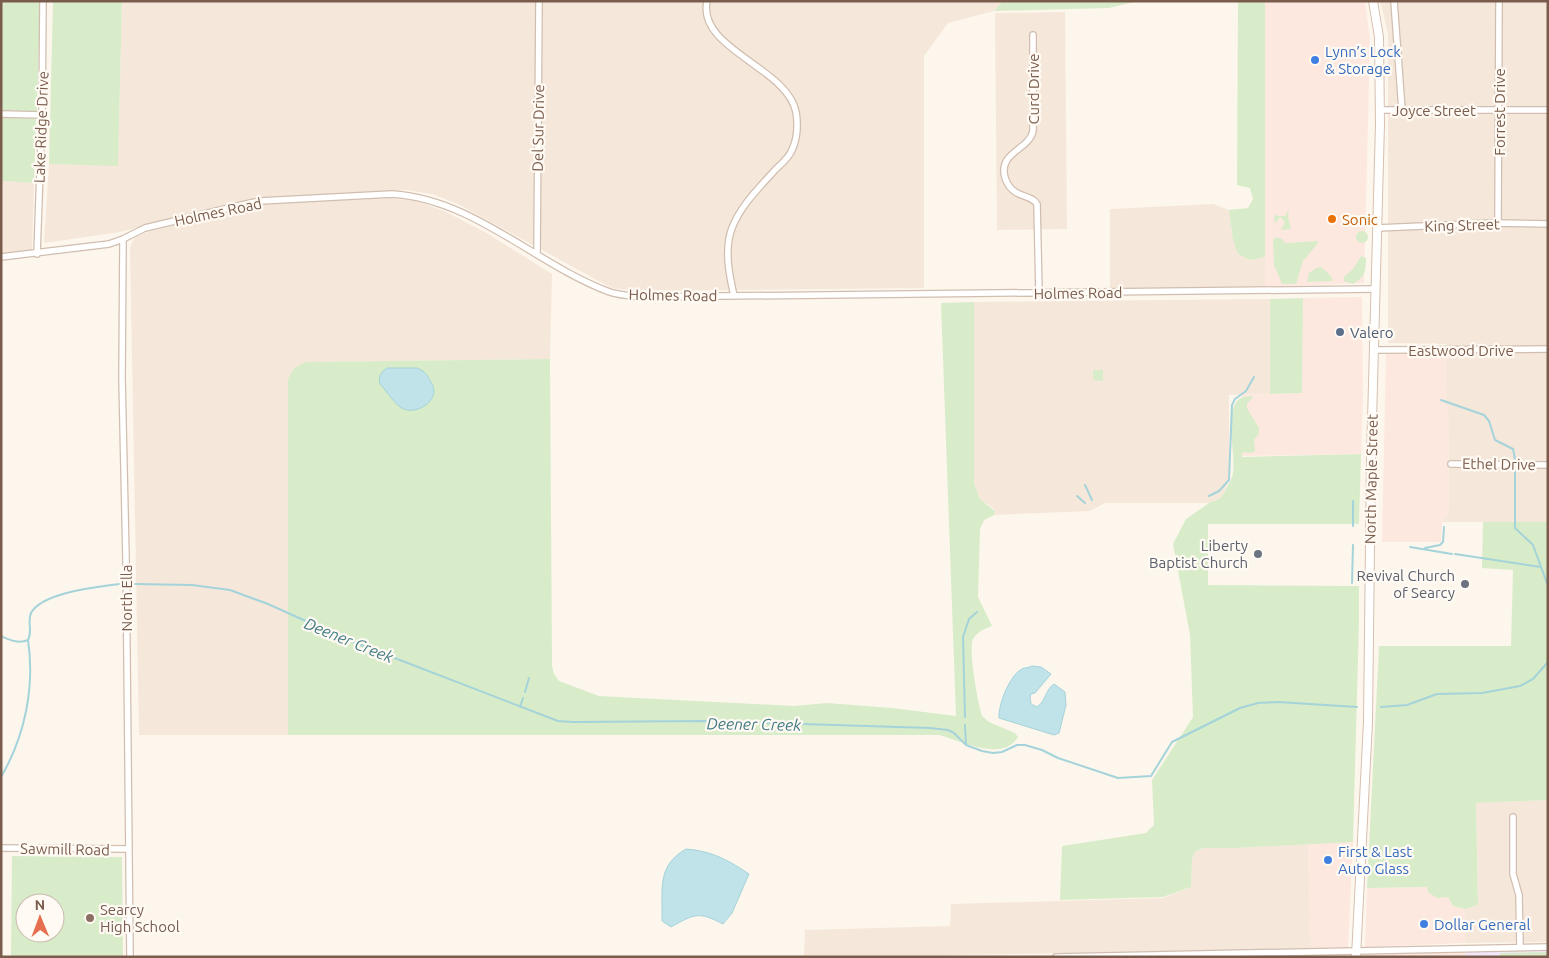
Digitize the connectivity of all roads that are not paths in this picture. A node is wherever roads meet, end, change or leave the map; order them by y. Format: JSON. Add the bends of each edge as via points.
{"nodes":[{"id":1,"x":43,"y":1,"type":"edge"},
{"id":2,"x":539,"y":1,"type":"edge"},
{"id":3,"x":707,"y":1,"type":"edge"},
{"id":4,"x":1373,"y":1,"type":"edge"},
{"id":5,"x":1394,"y":1,"type":"edge"},
{"id":6,"x":1499,"y":1,"type":"edge"},
{"id":7,"x":1033,"y":35,"type":"dead end"},
{"id":8,"x":1380,"y":110,"type":"junction"},
{"id":9,"x":1402,"y":110,"type":"junction"},
{"id":10,"x":1499,"y":110,"type":"junction"},
{"id":11,"x":1548,"y":110,"type":"edge"},
{"id":12,"x":1,"y":114,"type":"edge"},
{"id":13,"x":42,"y":115,"type":"junction"},
{"id":14,"x":1498,"y":223,"type":"junction"},
{"id":15,"x":1548,"y":224,"type":"edge"},
{"id":16,"x":1377,"y":228,"type":"junction"},
{"id":17,"x":123,"y":239,"type":"junction"},
{"id":18,"x":37,"y":254,"type":"junction"},
{"id":19,"x":537,"y":254,"type":"junction"},
{"id":20,"x":1,"y":258,"type":"edge"},
{"id":21,"x":1376,"y":289,"type":"junction"},
{"id":22,"x":1039,"y":293,"type":"junction"},
{"id":23,"x":734,"y":296,"type":"junction"},
{"id":24,"x":1548,"y":349,"type":"edge"},
{"id":25,"x":1374,"y":350,"type":"junction"},
{"id":26,"x":1451,"y":464,"type":"dead end"},
{"id":27,"x":1548,"y":465,"type":"edge"},
{"id":28,"x":1513,"y":817,"type":"dead end"},
{"id":29,"x":1,"y":848,"type":"edge"},
{"id":30,"x":128,"y":850,"type":"junction"},
{"id":31,"x":1520,"y":947,"type":"junction"},
{"id":32,"x":1548,"y":947,"type":"edge"},
{"id":33,"x":1356,"y":954,"type":"edge"},
{"id":34,"x":1238,"y":955,"type":"edge"},
{"id":35,"x":1134,"y":956,"type":"edge"},
{"id":36,"x":130,"y":957,"type":"edge"},
{"id":37,"x":1056,"y":957,"type":"edge"}],
"edges":[{"from":1,"to":13,"type":"street","name":"Lake Ridge Drive"},
{"from":2,"to":19,"type":"street","name":"Del Sur Drive"},
{"from":3,"to":23,"type":"street","via":[[706,12],[716,33],[779,84],[791,98],[796,112],[797,129],[792,151],[740,211],[732,229],[728,254]]},
{"from":4,"to":8,"type":"main road","name":"North Maple Street","via":[[1379,37]]},
{"from":5,"to":9,"type":"street"},
{"from":6,"to":10,"type":"street","name":"Forrest Drive"},
{"from":7,"to":22,"type":"street","name":"Curd Drive","via":[[1033,132],[1030,139],[1008,158],[1004,173],[1011,188],[1037,204]]},
{"from":8,"to":9,"type":"street","name":"Joyce Street"},
{"from":8,"to":16,"type":"main road","name":"North Maple Street"},
{"from":9,"to":10,"type":"street","name":"Joyce Street"},
{"from":10,"to":11,"type":"street","name":"Joyce Street"},
{"from":10,"to":14,"type":"street","name":"Forrest Drive"},
{"from":12,"to":13,"type":"street"},
{"from":13,"to":18,"type":"street","name":"Lake Ridge Drive"},
{"from":14,"to":15,"type":"street","name":"King Street"},
{"from":14,"to":16,"type":"street","name":"King Street"},
{"from":16,"to":21,"type":"main road","name":"North Maple Street"},
{"from":17,"to":18,"type":"street","name":"Holmes Road"},
{"from":17,"to":19,"type":"street","name":"Holmes Road","via":[[145,228],[260,201],[407,194],[451,207]]},
{"from":17,"to":30,"type":"street","name":"North Ella"},
{"from":18,"to":20,"type":"street","name":"Holmes Road"},
{"from":19,"to":23,"type":"street","name":"Holmes Road","via":[[609,292],[637,297]]},
{"from":21,"to":22,"type":"street","name":"Holmes Road"},
{"from":21,"to":25,"type":"main road","name":"North Maple Street"},
{"from":22,"to":23,"type":"street","name":"Holmes Road"},
{"from":24,"to":25,"type":"street","name":"Eastwood Drive"},
{"from":25,"to":33,"type":"main road","name":"North Maple Street","via":[[1368,722]]},
{"from":26,"to":27,"type":"street","name":"Ethel Drive"},
{"from":28,"to":31,"type":"street","via":[[1513,874],[1519,895]]},
{"from":29,"to":30,"type":"street","name":"Sawmill Road"},
{"from":30,"to":36,"type":"street","name":"North Ella"},
{"from":31,"to":32,"type":"street"},
{"from":31,"to":33,"type":"street"},
{"from":33,"to":34,"type":"street"},
{"from":34,"to":35,"type":"street"},
{"from":35,"to":37,"type":"street"}]}
